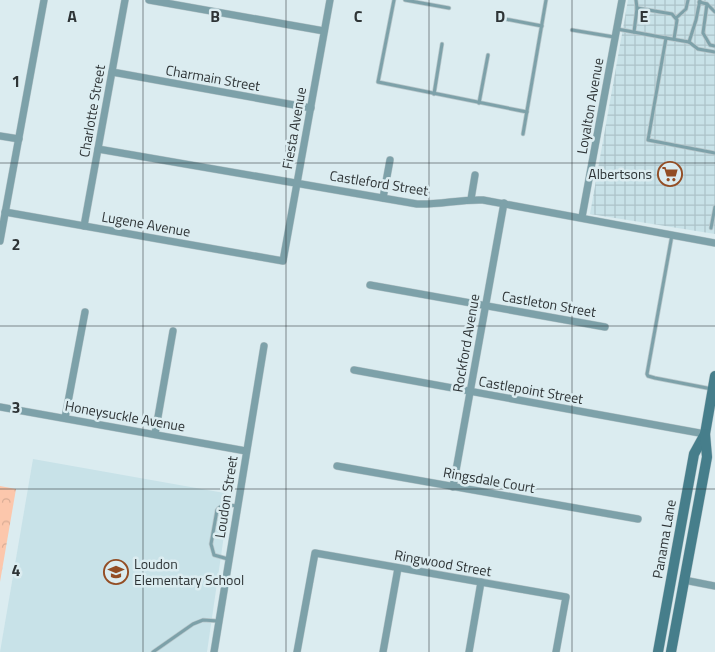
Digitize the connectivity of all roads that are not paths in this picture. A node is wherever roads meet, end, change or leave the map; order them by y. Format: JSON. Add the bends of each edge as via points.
{"nodes":[{"id":1,"x":44,"y":0,"type":"edge"},
{"id":2,"x":125,"y":0,"type":"edge"},
{"id":3,"x":149,"y":0,"type":"edge"},
{"id":4,"x":330,"y":0,"type":"edge"},
{"id":5,"x":394,"y":0,"type":"edge"},
{"id":6,"x":405,"y":0,"type":"edge"},
{"id":7,"x":546,"y":0,"type":"edge"},
{"id":8,"x":622,"y":0,"type":"edge"},
{"id":9,"x":636,"y":0,"type":"edge"},
{"id":10,"x":688,"y":0,"type":"edge"},
{"id":11,"x":699,"y":1,"type":"edge"},
{"id":12,"x":707,"y":4,"type":"junction"},
{"id":13,"x":449,"y":8,"type":"dead end"},
{"id":14,"x":638,"y":8,"type":"junction"},
{"id":15,"x":715,"y":12,"type":"edge"},
{"id":16,"x":676,"y":18,"type":"junction"},
{"id":17,"x":505,"y":19,"type":"dead end"},
{"id":18,"x":542,"y":26,"type":"junction"},
{"id":19,"x":572,"y":30,"type":"dead end"},
{"id":20,"x":324,"y":31,"type":"junction"},
{"id":21,"x":634,"y":32,"type":"junction"},
{"id":22,"x":616,"y":33,"type":"junction"},
{"id":23,"x":666,"y":38,"type":"junction"},
{"id":24,"x":674,"y":39,"type":"junction"},
{"id":25,"x":689,"y":42,"type":"junction"},
{"id":26,"x":442,"y":44,"type":"dead end"},
{"id":27,"x":715,"y":46,"type":"edge"},
{"id":28,"x":715,"y":52,"type":"edge"},
{"id":29,"x":488,"y":55,"type":"dead end"},
{"id":30,"x":112,"y":72,"type":"junction"},
{"id":31,"x":434,"y":94,"type":"junction"},
{"id":32,"x":479,"y":103,"type":"junction"},
{"id":33,"x":310,"y":108,"type":"junction"},
{"id":34,"x":527,"y":112,"type":"junction"},
{"id":35,"x":523,"y":134,"type":"dead end"},
{"id":36,"x":0,"y":136,"type":"edge"},
{"id":37,"x":18,"y":139,"type":"junction"},
{"id":38,"x":98,"y":149,"type":"junction"},
{"id":39,"x":715,"y":153,"type":"edge"},
{"id":40,"x":390,"y":160,"type":"dead end"},
{"id":41,"x":475,"y":175,"type":"dead end"},
{"id":42,"x":297,"y":184,"type":"junction"},
{"id":43,"x":383,"y":198,"type":"junction"},
{"id":44,"x":470,"y":199,"type":"junction"},
{"id":45,"x":504,"y":203,"type":"junction"},
{"id":46,"x":715,"y":207,"type":"edge"},
{"id":47,"x":5,"y":212,"type":"junction"},
{"id":48,"x":582,"y":217,"type":"junction"},
{"id":49,"x":84,"y":226,"type":"junction"},
{"id":50,"x":711,"y":228,"type":"dead end"},
{"id":51,"x":672,"y":234,"type":"junction"},
{"id":52,"x":0,"y":242,"type":"edge"},
{"id":53,"x":715,"y":243,"type":"edge"},
{"id":54,"x":283,"y":261,"type":"joint"},
{"id":55,"x":370,"y":285,"type":"dead end"},
{"id":56,"x":486,"y":306,"type":"junction"},
{"id":57,"x":85,"y":312,"type":"dead end"},
{"id":58,"x":605,"y":327,"type":"dead end"},
{"id":59,"x":173,"y":330,"type":"dead end"},
{"id":60,"x":264,"y":346,"type":"dead end"},
{"id":61,"x":354,"y":370,"type":"dead end"},
{"id":62,"x":715,"y":376,"type":"edge"},
{"id":63,"x":713,"y":389,"type":"junction"},
{"id":64,"x":470,"y":391,"type":"junction"},
{"id":65,"x":0,"y":407,"type":"edge"},
{"id":66,"x":65,"y":418,"type":"junction"},
{"id":67,"x":155,"y":434,"type":"junction"},
{"id":68,"x":704,"y":434,"type":"junction"},
{"id":69,"x":246,"y":451,"type":"junction"},
{"id":70,"x":337,"y":466,"type":"dead end"},
{"id":71,"x":453,"y":487,"type":"junction"},
{"id":72,"x":237,"y":506,"type":"junction"},
{"id":73,"x":638,"y":519,"type":"dead end"},
{"id":74,"x":681,"y":523,"type":"junction"},
{"id":75,"x":228,"y":559,"type":"junction"},
{"id":76,"x":398,"y":568,"type":"junction"},
{"id":77,"x":684,"y":580,"type":"junction"},
{"id":78,"x":482,"y":582,"type":"junction"},
{"id":79,"x":715,"y":586,"type":"edge"},
{"id":80,"x":218,"y":621,"type":"junction"},
{"id":81,"x":153,"y":652,"type":"edge"},
{"id":82,"x":214,"y":652,"type":"edge"},
{"id":83,"x":298,"y":652,"type":"edge"},
{"id":84,"x":383,"y":652,"type":"edge"},
{"id":85,"x":469,"y":652,"type":"edge"},
{"id":86,"x":556,"y":652,"type":"edge"},
{"id":87,"x":658,"y":652,"type":"edge"},
{"id":88,"x":671,"y":652,"type":"edge"}],
"edges":[{"from":1,"to":37,"type":"street"},
{"from":2,"to":30,"type":"street","name":"Charlotte Street"},
{"from":3,"to":20,"type":"street"},
{"from":4,"to":20,"type":"street","name":"Fiesta Avenue"},
{"from":5,"to":31,"type":"lane","via":[[378,82]]},
{"from":6,"to":13,"type":"lane"},
{"from":7,"to":18,"type":"lane"},
{"from":8,"to":22,"type":"street","name":"Loyalton Avenue"},
{"from":9,"to":14,"type":"lane"},
{"from":10,"to":16,"type":"lane","via":[[686,9]]},
{"from":11,"to":12,"type":"lane"},
{"from":11,"to":25,"type":"lane"},
{"from":12,"to":15,"type":"lane"},
{"from":12,"to":27,"type":"lane","via":[[702,33]]},
{"from":14,"to":16,"type":"lane","via":[[672,14]]},
{"from":14,"to":21,"type":"lane"},
{"from":16,"to":24,"type":"lane","via":[[678,24]]},
{"from":17,"to":18,"type":"lane"},
{"from":18,"to":34,"type":"lane"},
{"from":19,"to":22,"type":"lane"},
{"from":20,"to":33,"type":"street","name":"Fiesta Avenue"},
{"from":21,"to":22,"type":"lane"},
{"from":21,"to":23,"type":"lane"},
{"from":22,"to":48,"type":"street","name":"Loyalton Avenue"},
{"from":23,"to":24,"type":"lane"},
{"from":23,"to":39,"type":"lane","via":[[648,140]]},
{"from":24,"to":25,"type":"lane"},
{"from":25,"to":28,"type":"lane","via":[[698,49]]},
{"from":26,"to":31,"type":"lane"},
{"from":29,"to":32,"type":"lane"},
{"from":30,"to":33,"type":"street","name":"Charmain Street"},
{"from":30,"to":38,"type":"street","name":"Charlotte Street"},
{"from":31,"to":32,"type":"lane"},
{"from":32,"to":34,"type":"lane"},
{"from":33,"to":42,"type":"street","name":"Fiesta Avenue"},
{"from":34,"to":35,"type":"lane"},
{"from":36,"to":37,"type":"street"},
{"from":37,"to":47,"type":"street"},
{"from":38,"to":42,"type":"street","name":"Castleford Street"},
{"from":38,"to":49,"type":"street","name":"Charlotte Street"},
{"from":40,"to":43,"type":"street"},
{"from":41,"to":44,"type":"street"},
{"from":42,"to":43,"type":"street","name":"Castleford Street"},
{"from":42,"to":54,"type":"street","name":"Fiesta Avenue"},
{"from":43,"to":44,"type":"street","name":"Castleford Street","via":[[430,204]]},
{"from":44,"to":45,"type":"street","name":"Castleford Street"},
{"from":45,"to":48,"type":"street","name":"Castleford Street"},
{"from":45,"to":56,"type":"street","name":"Rockford Avenue"},
{"from":46,"to":50,"type":"lane"},
{"from":47,"to":49,"type":"street","name":"Lugene Avenue"},
{"from":47,"to":52,"type":"street"},
{"from":48,"to":51,"type":"street","name":"Castleford Street"},
{"from":49,"to":54,"type":"street","name":"Lugene Avenue"},
{"from":51,"to":53,"type":"street","name":"Castleford Street"},
{"from":51,"to":63,"type":"lane","via":[[647,374]]},
{"from":55,"to":56,"type":"street","name":"Castleton Street"},
{"from":56,"to":58,"type":"street","name":"Castleton Street"},
{"from":56,"to":64,"type":"street","name":"Rockford Avenue"},
{"from":57,"to":66,"type":"street"},
{"from":59,"to":67,"type":"street"},
{"from":60,"to":69,"type":"street","name":"Loudon Street"},
{"from":61,"to":64,"type":"street","name":"Castlepoint Street"},
{"from":62,"to":63,"type":"main road","name":"Panama Lane"},
{"from":63,"to":68,"type":"main road","name":"Panama Lane"},
{"from":64,"to":68,"type":"street","name":"Castlepoint Street"},
{"from":64,"to":71,"type":"street","name":"Rockford Avenue"},
{"from":65,"to":66,"type":"street","name":"Honeysuckle Avenue"},
{"from":66,"to":67,"type":"street","name":"Honeysuckle Avenue"},
{"from":67,"to":69,"type":"street","name":"Honeysuckle Avenue"},
{"from":68,"to":74,"type":"main road","name":"Panama Lane","via":[[694,454]]},
{"from":68,"to":77,"type":"main road","name":"Panama Lane","via":[[708,457]]},
{"from":69,"to":72,"type":"street","name":"Loudon Street"},
{"from":70,"to":71,"type":"street","name":"Ringsdale Court"},
{"from":71,"to":73,"type":"street","name":"Ringsdale Court"},
{"from":72,"to":75,"type":"street","name":"Loudon Street"},
{"from":72,"to":75,"type":"lane","via":[[223,505],[217,510],[211,544],[214,555]]},
{"from":74,"to":77,"type":"main road","via":[[679,572]]},
{"from":74,"to":87,"type":"main road","name":"Panama Lane"},
{"from":75,"to":80,"type":"street","name":"Loudon Street"},
{"from":76,"to":78,"type":"street","name":"Ringwood Street"},
{"from":76,"to":83,"type":"street","name":"Ringwood Street","via":[[315,553]]},
{"from":76,"to":84,"type":"street"},
{"from":77,"to":79,"type":"street"},
{"from":77,"to":88,"type":"main road","name":"Panama Lane"},
{"from":78,"to":85,"type":"street"},
{"from":78,"to":86,"type":"street","name":"Ringwood Street","via":[[566,597]]},
{"from":80,"to":81,"type":"lane","via":[[203,620],[193,624]]},
{"from":80,"to":82,"type":"street","name":"Loudon Street"}]}
